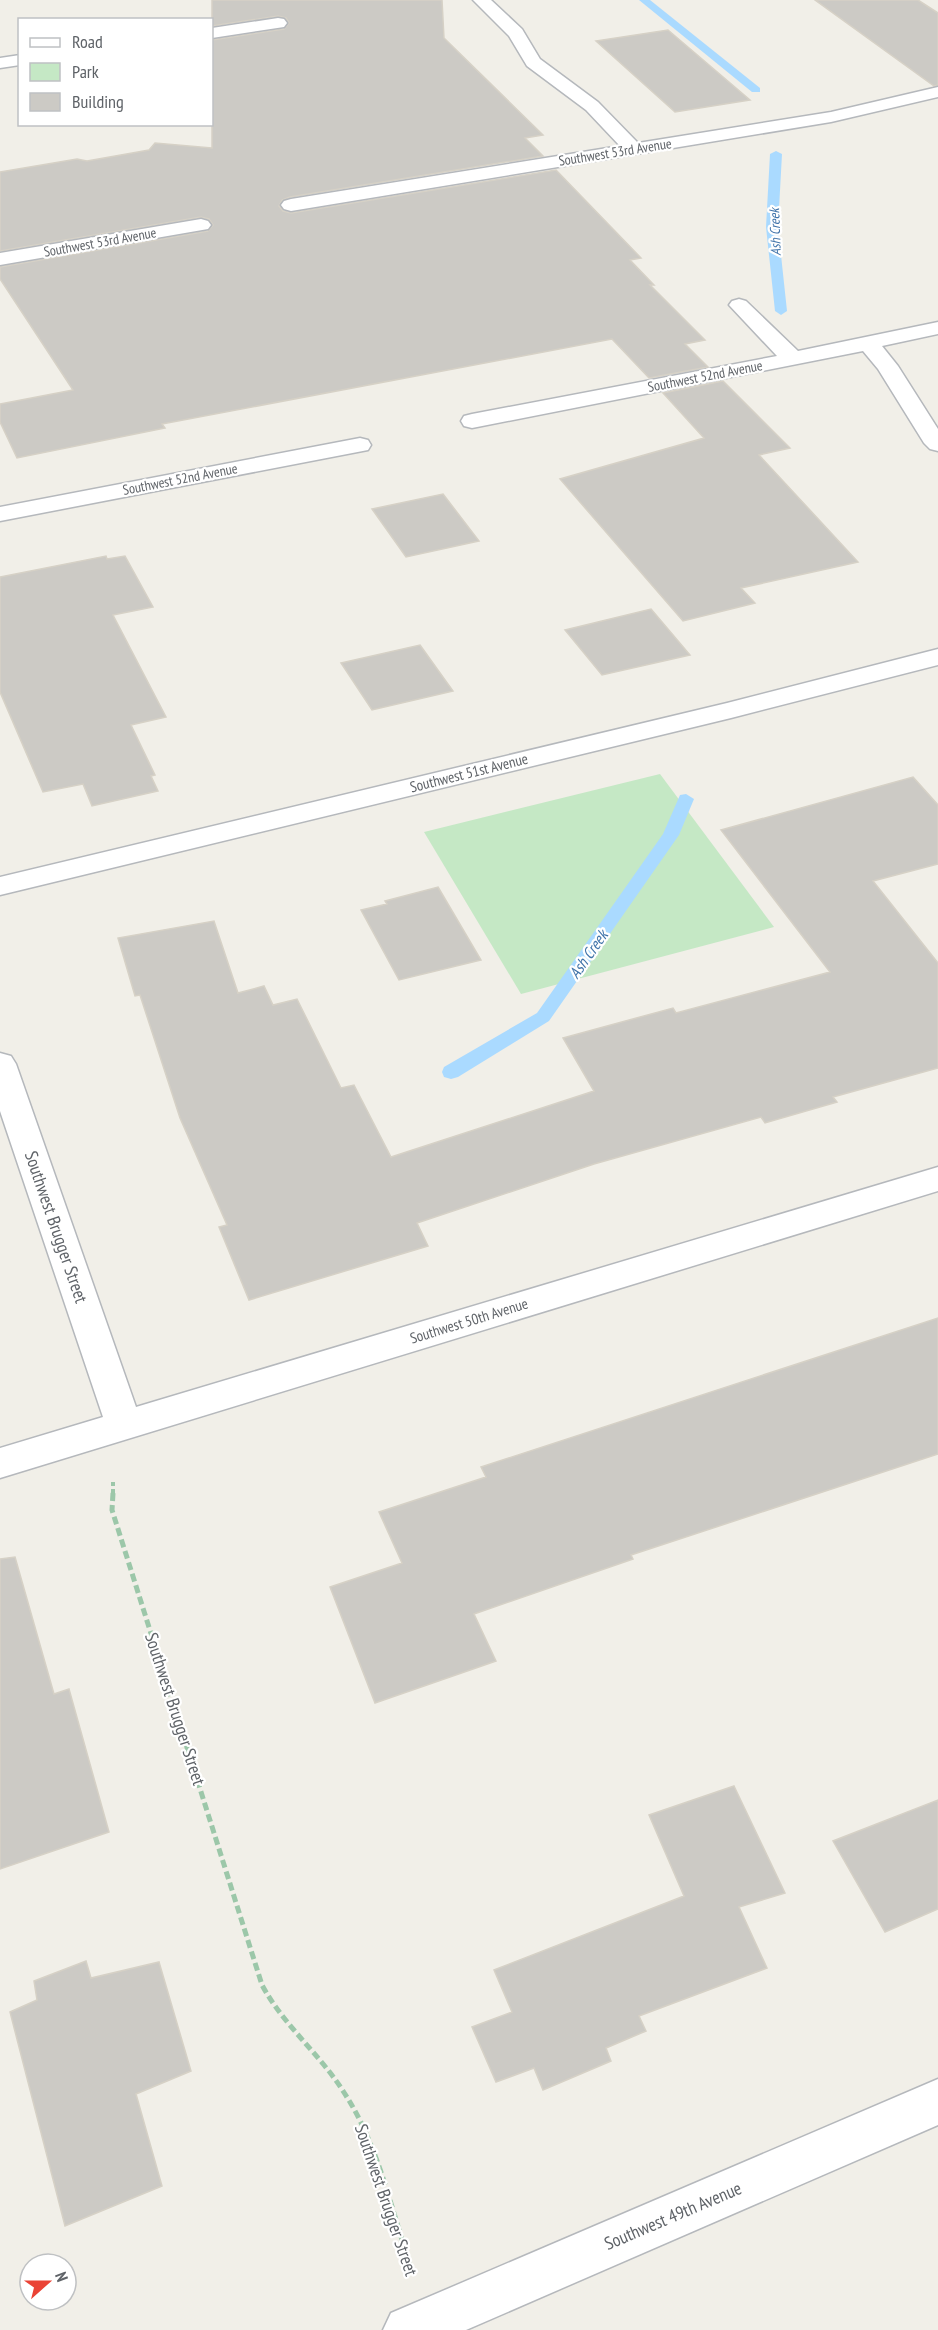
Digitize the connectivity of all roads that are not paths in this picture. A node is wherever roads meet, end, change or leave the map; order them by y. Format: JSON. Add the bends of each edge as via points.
{"nodes":[{"id":1,"x":481,"y":0,"type":"edge"},
{"id":2,"x":278,"y":23,"type":"dead end"},
{"id":3,"x":213,"y":33,"type":"edge"},
{"id":4,"x":18,"y":60,"type":"edge"},
{"id":5,"x":0,"y":63,"type":"edge"},
{"id":6,"x":938,"y":92,"type":"edge"},
{"id":7,"x":632,"y":148,"type":"junction"},
{"id":8,"x":291,"y":205,"type":"dead end"},
{"id":9,"x":201,"y":225,"type":"dead end"},
{"id":10,"x":0,"y":259,"type":"edge"},
{"id":11,"x":740,"y":305,"type":"dead end"},
{"id":12,"x":938,"y":328,"type":"edge"},
{"id":13,"x":868,"y":343,"type":"junction"},
{"id":14,"x":793,"y":359,"type":"junction"},
{"id":15,"x":472,"y":421,"type":"dead end"},
{"id":16,"x":938,"y":444,"type":"edge"},
{"id":17,"x":360,"y":445,"type":"dead end"},
{"id":18,"x":0,"y":514,"type":"edge"},
{"id":19,"x":938,"y":657,"type":"edge"},
{"id":20,"x":0,"y":886,"type":"edge"},
{"id":21,"x":0,"y":1064,"type":"edge"},
{"id":22,"x":938,"y":1179,"type":"edge"},
{"id":23,"x":124,"y":1425,"type":"junction"},
{"id":24,"x":0,"y":1463,"type":"edge"},
{"id":25,"x":938,"y":2102,"type":"edge"},
{"id":26,"x":419,"y":2328,"type":"edge"}],
"edges":[{"from":1,"to":7,"type":"street","via":[[516,33],[533,62],[591,105]]},
{"from":2,"to":3,"type":"street"},
{"from":4,"to":5,"type":"street"},
{"from":6,"to":7,"type":"street","name":"Southwest 53rd Avenue","via":[[831,117]]},
{"from":7,"to":8,"type":"street","name":"Southwest 53rd Avenue"},
{"from":9,"to":10,"type":"street","name":"Southwest 53rd Avenue"},
{"from":11,"to":14,"type":"street"},
{"from":12,"to":13,"type":"street","name":"Southwest 52nd Avenue"},
{"from":13,"to":14,"type":"street","name":"Southwest 52nd Avenue"},
{"from":13,"to":16,"type":"street"},
{"from":14,"to":15,"type":"street","name":"Southwest 52nd Avenue"},
{"from":17,"to":18,"type":"street","name":"Southwest 52nd Avenue"},
{"from":19,"to":20,"type":"street","name":"Southwest 51st Avenue"},
{"from":21,"to":23,"type":"street","name":"Southwest Brugger Street"},
{"from":22,"to":23,"type":"street","name":"Southwest 50th Avenue"},
{"from":23,"to":24,"type":"street","name":"Southwest 50th Avenue"},
{"from":25,"to":26,"type":"street","name":"Southwest 49th Avenue"}]}
